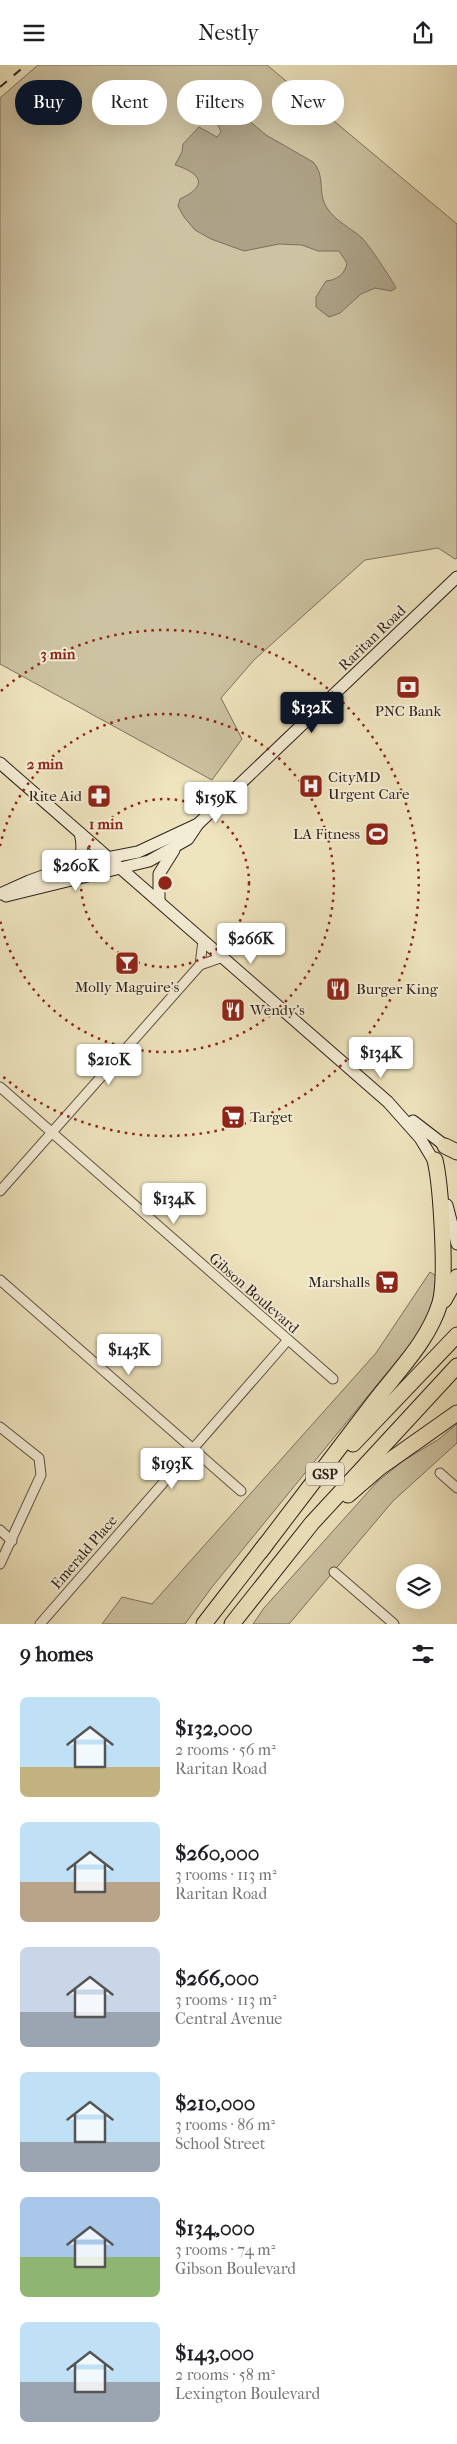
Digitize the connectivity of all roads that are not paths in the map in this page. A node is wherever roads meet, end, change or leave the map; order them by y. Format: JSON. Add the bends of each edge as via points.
{"nodes":[{"id":1,"x":457,"y":577,"type":"edge"},
{"id":2,"x":0,"y":763,"type":"edge"},
{"id":3,"x":198,"y":824,"type":"junction"},
{"id":4,"x":80,"y":833,"type":"junction"},
{"id":5,"x":178,"y":847,"type":"junction"},
{"id":6,"x":109,"y":858,"type":"junction"},
{"id":7,"x":76,"y":865,"type":"junction"},
{"id":8,"x":120,"y":869,"type":"junction"},
{"id":9,"x":0,"y":894,"type":"edge"},
{"id":10,"x":0,"y":898,"type":"edge"},
{"id":11,"x":159,"y":901,"type":"junction"},
{"id":12,"x":204,"y":941,"type":"junction"},
{"id":13,"x":222,"y":957,"type":"junction"},
{"id":14,"x":200,"y":965,"type":"junction"},
{"id":15,"x":0,"y":1087,"type":"edge"},
{"id":16,"x":388,"y":1102,"type":"junction"},
{"id":17,"x":52,"y":1133,"type":"junction"},
{"id":18,"x":453,"y":1151,"type":"edge"},
{"id":19,"x":435,"y":1160,"type":"junction"},
{"id":20,"x":0,"y":1191,"type":"edge"},
{"id":21,"x":457,"y":1245,"type":"edge"},
{"id":22,"x":457,"y":1277,"type":"edge"},
{"id":23,"x":0,"y":1280,"type":"edge"},
{"id":24,"x":434,"y":1318,"type":"junction"},
{"id":25,"x":457,"y":1335,"type":"edge"},
{"id":26,"x":287,"y":1341,"type":"junction"},
{"id":27,"x":457,"y":1366,"type":"edge"},
{"id":28,"x":332,"y":1379,"type":"dead end"},
{"id":29,"x":457,"y":1413,"type":"edge"},
{"id":30,"x":0,"y":1427,"type":"edge"},
{"id":31,"x":193,"y":1448,"type":"junction"},
{"id":32,"x":440,"y":1473,"type":"dead end"},
{"id":33,"x":457,"y":1488,"type":"edge"},
{"id":34,"x":240,"y":1491,"type":"dead end"},
{"id":35,"x":0,"y":1530,"type":"edge"},
{"id":36,"x":12,"y":1541,"type":"junction"},
{"id":37,"x":260,"y":1552,"type":"junction"},
{"id":38,"x":279,"y":1563,"type":"junction"},
{"id":39,"x":0,"y":1564,"type":"edge"},
{"id":40,"x":334,"y":1573,"type":"dead end"},
{"id":41,"x":40,"y":1624,"type":"edge"},
{"id":42,"x":204,"y":1624,"type":"edge"},
{"id":43,"x":232,"y":1624,"type":"edge"},
{"id":44,"x":394,"y":1624,"type":"edge"}],
"edges":[{"from":1,"to":3,"type":"main road","name":"Raritan Road"},
{"from":2,"to":4,"type":"main road"},
{"from":3,"to":5,"type":"main road","name":"Raritan Road","via":[[192,835]]},
{"from":3,"to":6,"type":"main road","name":"Raritan Road","via":[[146,849]]},
{"from":4,"to":6,"type":"main road"},
{"from":4,"to":7,"type":"main road","via":[[81,857]]},
{"from":5,"to":8,"type":"main road","name":"Raritan Road"},
{"from":5,"to":11,"type":"main road","via":[[159,874]]},
{"from":6,"to":7,"type":"main road","name":"Raritan Road"},
{"from":6,"to":8,"type":"main road"},
{"from":7,"to":9,"type":"main road","name":"Raritan Road"},
{"from":8,"to":10,"type":"main road","name":"Raritan Road"},
{"from":8,"to":11,"type":"main road"},
{"from":11,"to":12,"type":"main road"},
{"from":12,"to":13,"type":"main road"},
{"from":12,"to":14,"type":"street"},
{"from":13,"to":14,"type":"street"},
{"from":13,"to":16,"type":"main road"},
{"from":14,"to":17,"type":"street"},
{"from":15,"to":17,"type":"street","name":"Gibson Boulevard"},
{"from":16,"to":18,"type":"main road"},
{"from":16,"to":19,"type":"main road","via":[[414,1130]]},
{"from":17,"to":20,"type":"street"},
{"from":17,"to":26,"type":"street","name":"Gibson Boulevard"},
{"from":19,"to":21,"type":"main road"},
{"from":19,"to":24,"type":"highway","via":[[443,1279],[441,1299]]},
{"from":22,"to":24,"type":"highway"},
{"from":23,"to":31,"type":"street"},
{"from":24,"to":37,"type":"highway","via":[[406,1362]]},
{"from":25,"to":37,"type":"highway","number":"GSP","via":[[344,1454]]},
{"from":26,"to":28,"type":"street","name":"Gibson Boulevard"},
{"from":26,"to":31,"type":"street","name":"Emerald Place"},
{"from":27,"to":38,"type":"highway","number":"GSP","via":[[346,1485]]},
{"from":29,"to":38,"type":"highway","via":[[367,1478]]},
{"from":30,"to":36,"type":"street","via":[[32,1450],[41,1464],[41,1475]]},
{"from":31,"to":34,"type":"street"},
{"from":31,"to":41,"type":"street","name":"Emerald Place"},
{"from":32,"to":33,"type":"street"},
{"from":35,"to":36,"type":"street"},
{"from":36,"to":39,"type":"street"},
{"from":37,"to":42,"type":"highway","number":"GSP"},
{"from":38,"to":43,"type":"highway","number":"GSP"},
{"from":40,"to":44,"type":"street"}]}
